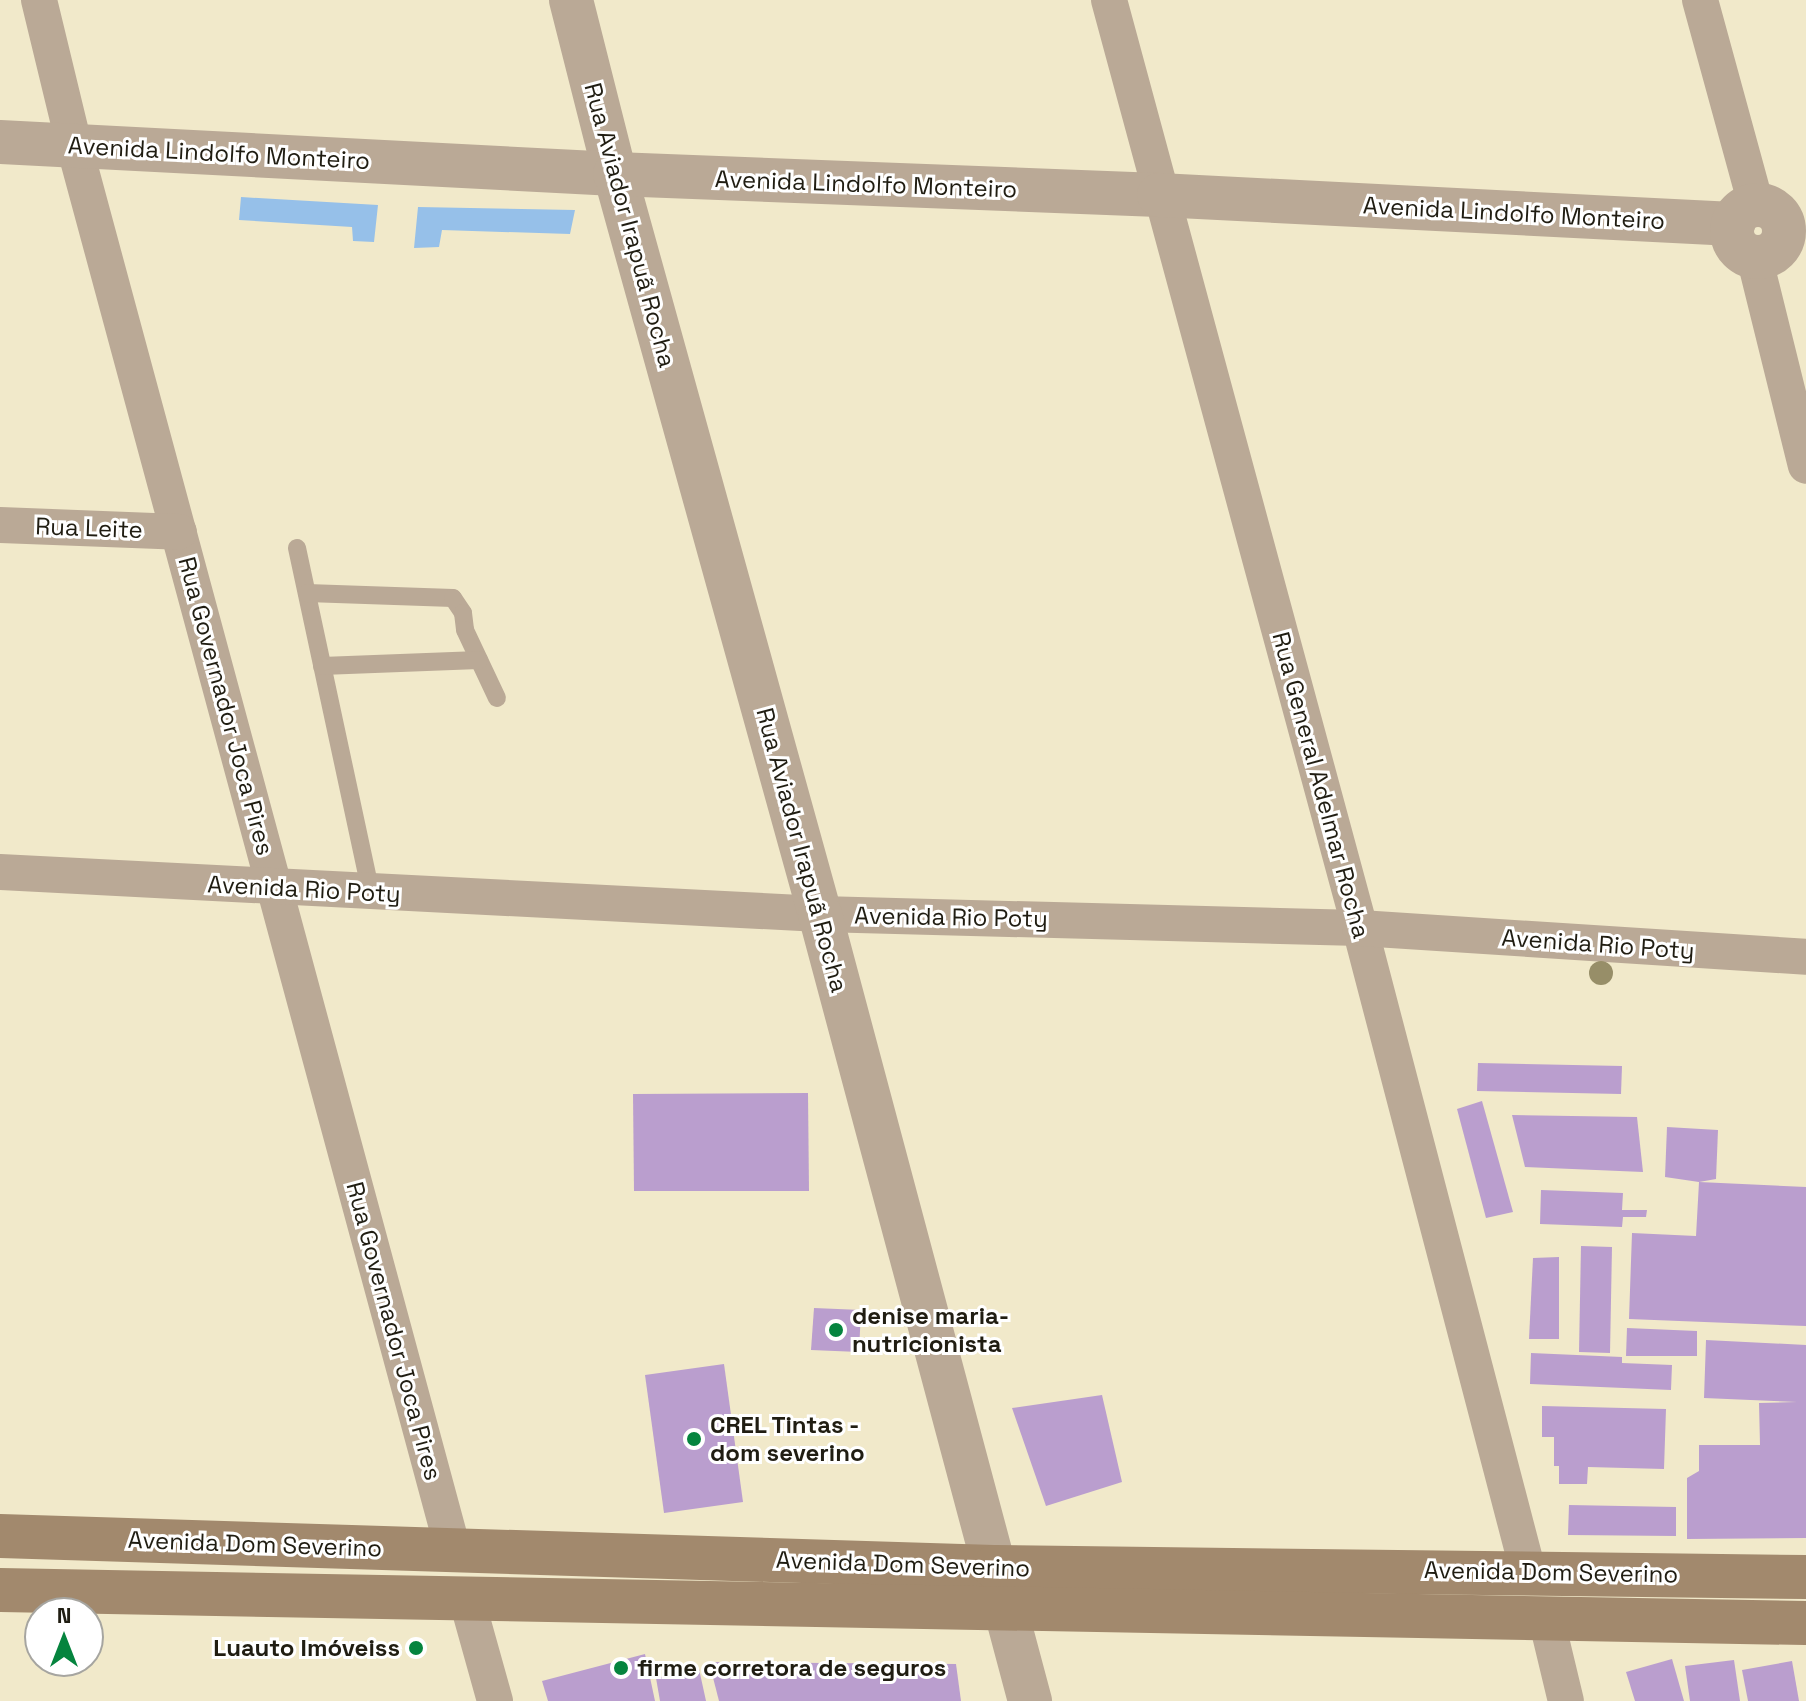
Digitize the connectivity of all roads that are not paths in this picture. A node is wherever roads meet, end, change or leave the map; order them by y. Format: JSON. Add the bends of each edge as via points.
{"nodes":[{"id":1,"x":39,"y":0,"type":"edge"},
{"id":2,"x":571,"y":0,"type":"edge"},
{"id":3,"x":1109,"y":0,"type":"edge"},
{"id":4,"x":1700,"y":0,"type":"edge"},
{"id":5,"x":0,"y":142,"type":"edge"},
{"id":6,"x":74,"y":145,"type":"junction"},
{"id":7,"x":615,"y":174,"type":"junction"},
{"id":8,"x":1159,"y":195,"type":"junction"},
{"id":9,"x":1766,"y":230,"type":"edge"},
{"id":10,"x":1806,"y":466,"type":"edge"},
{"id":11,"x":0,"y":525,"type":"edge"},
{"id":12,"x":179,"y":532,"type":"junction"},
{"id":13,"x":297,"y":548,"type":"dead end"},
{"id":14,"x":307,"y":593,"type":"junction"},
{"id":15,"x":479,"y":660,"type":"junction"},
{"id":16,"x":322,"y":666,"type":"junction"},
{"id":17,"x":497,"y":698,"type":"dead end"},
{"id":18,"x":0,"y":872,"type":"edge"},
{"id":19,"x":275,"y":888,"type":"junction"},
{"id":20,"x":371,"y":893,"type":"junction"},
{"id":21,"x":820,"y":914,"type":"junction"},
{"id":22,"x":1360,"y":928,"type":"junction"},
{"id":23,"x":1806,"y":957,"type":"edge"},
{"id":24,"x":0,"y":1536,"type":"edge"},
{"id":25,"x":453,"y":1550,"type":"junction"},
{"id":26,"x":994,"y":1567,"type":"junction"},
{"id":27,"x":1528,"y":1571,"type":"junction"},
{"id":28,"x":1806,"y":1577,"type":"edge"},
{"id":29,"x":0,"y":1590,"type":"edge"},
{"id":30,"x":466,"y":1597,"type":"junction"},
{"id":31,"x":1004,"y":1609,"type":"junction"},
{"id":32,"x":1546,"y":1618,"type":"junction"},
{"id":33,"x":1806,"y":1623,"type":"edge"},
{"id":34,"x":495,"y":1701,"type":"edge"},
{"id":35,"x":1030,"y":1701,"type":"edge"},
{"id":36,"x":1566,"y":1701,"type":"edge"}],
"edges":[{"from":1,"to":6,"type":"street","name":"Rua Governador Joca Pires"},
{"from":2,"to":7,"type":"street","name":"Rua Aviador Irapuã Rocha"},
{"from":3,"to":8,"type":"street","name":"Rua General Adelmar Rocha"},
{"from":4,"to":9,"type":"street"},
{"from":5,"to":6,"type":"street","name":"Avenida Lindolfo Monteiro"},
{"from":6,"to":7,"type":"street","name":"Avenida Lindolfo Monteiro"},
{"from":6,"to":12,"type":"street","name":"Rua Governador Joca Pires"},
{"from":7,"to":8,"type":"street","name":"Avenida Lindolfo Monteiro"},
{"from":7,"to":21,"type":"street","name":"Rua Aviador Irapuã Rocha"},
{"from":8,"to":9,"type":"street","name":"Avenida Lindolfo Monteiro"},
{"from":8,"to":22,"type":"street","name":"Rua General Adelmar Rocha"},
{"from":9,"to":10,"type":"street"},
{"from":11,"to":12,"type":"street","name":"Rua Leite"},
{"from":12,"to":19,"type":"street","name":"Rua Governador Joca Pires"},
{"from":13,"to":14,"type":"lane"},
{"from":14,"to":15,"type":"lane","via":[[453,598]]},
{"from":14,"to":16,"type":"lane"},
{"from":15,"to":16,"type":"lane"},
{"from":15,"to":17,"type":"lane"},
{"from":16,"to":20,"type":"lane"},
{"from":18,"to":19,"type":"street","name":"Avenida Rio Poty"},
{"from":19,"to":20,"type":"street","name":"Avenida Rio Poty"},
{"from":19,"to":25,"type":"street","name":"Rua Governador Joca Pires"},
{"from":20,"to":21,"type":"street","name":"Avenida Rio Poty"},
{"from":21,"to":22,"type":"street","name":"Avenida Rio Poty"},
{"from":21,"to":26,"type":"street","name":"Rua Aviador Irapuã Rocha"},
{"from":22,"to":23,"type":"street","name":"Avenida Rio Poty"},
{"from":22,"to":27,"type":"street","name":"Rua General Adelmar Rocha"},
{"from":24,"to":25,"type":"main road","name":"Avenida Dom Severino"},
{"from":25,"to":26,"type":"main road","name":"Avenida Dom Severino"},
{"from":26,"to":27,"type":"main road","name":"Avenida Dom Severino"},
{"from":26,"to":31,"type":"street","name":"Rua Aviador Irapuã Rocha"},
{"from":27,"to":28,"type":"main road","name":"Avenida Dom Severino"},
{"from":29,"to":30,"type":"main road","name":"Avenida Dom Severino"},
{"from":30,"to":31,"type":"main road","name":"Avenida Dom Severino"},
{"from":30,"to":34,"type":"street"},
{"from":31,"to":32,"type":"main road","name":"Avenida Dom Severino"},
{"from":31,"to":35,"type":"street","name":"Rua Aviador Irapuã Rocha"},
{"from":32,"to":33,"type":"main road","name":"Avenida Dom Severino"},
{"from":32,"to":36,"type":"street"}]}
